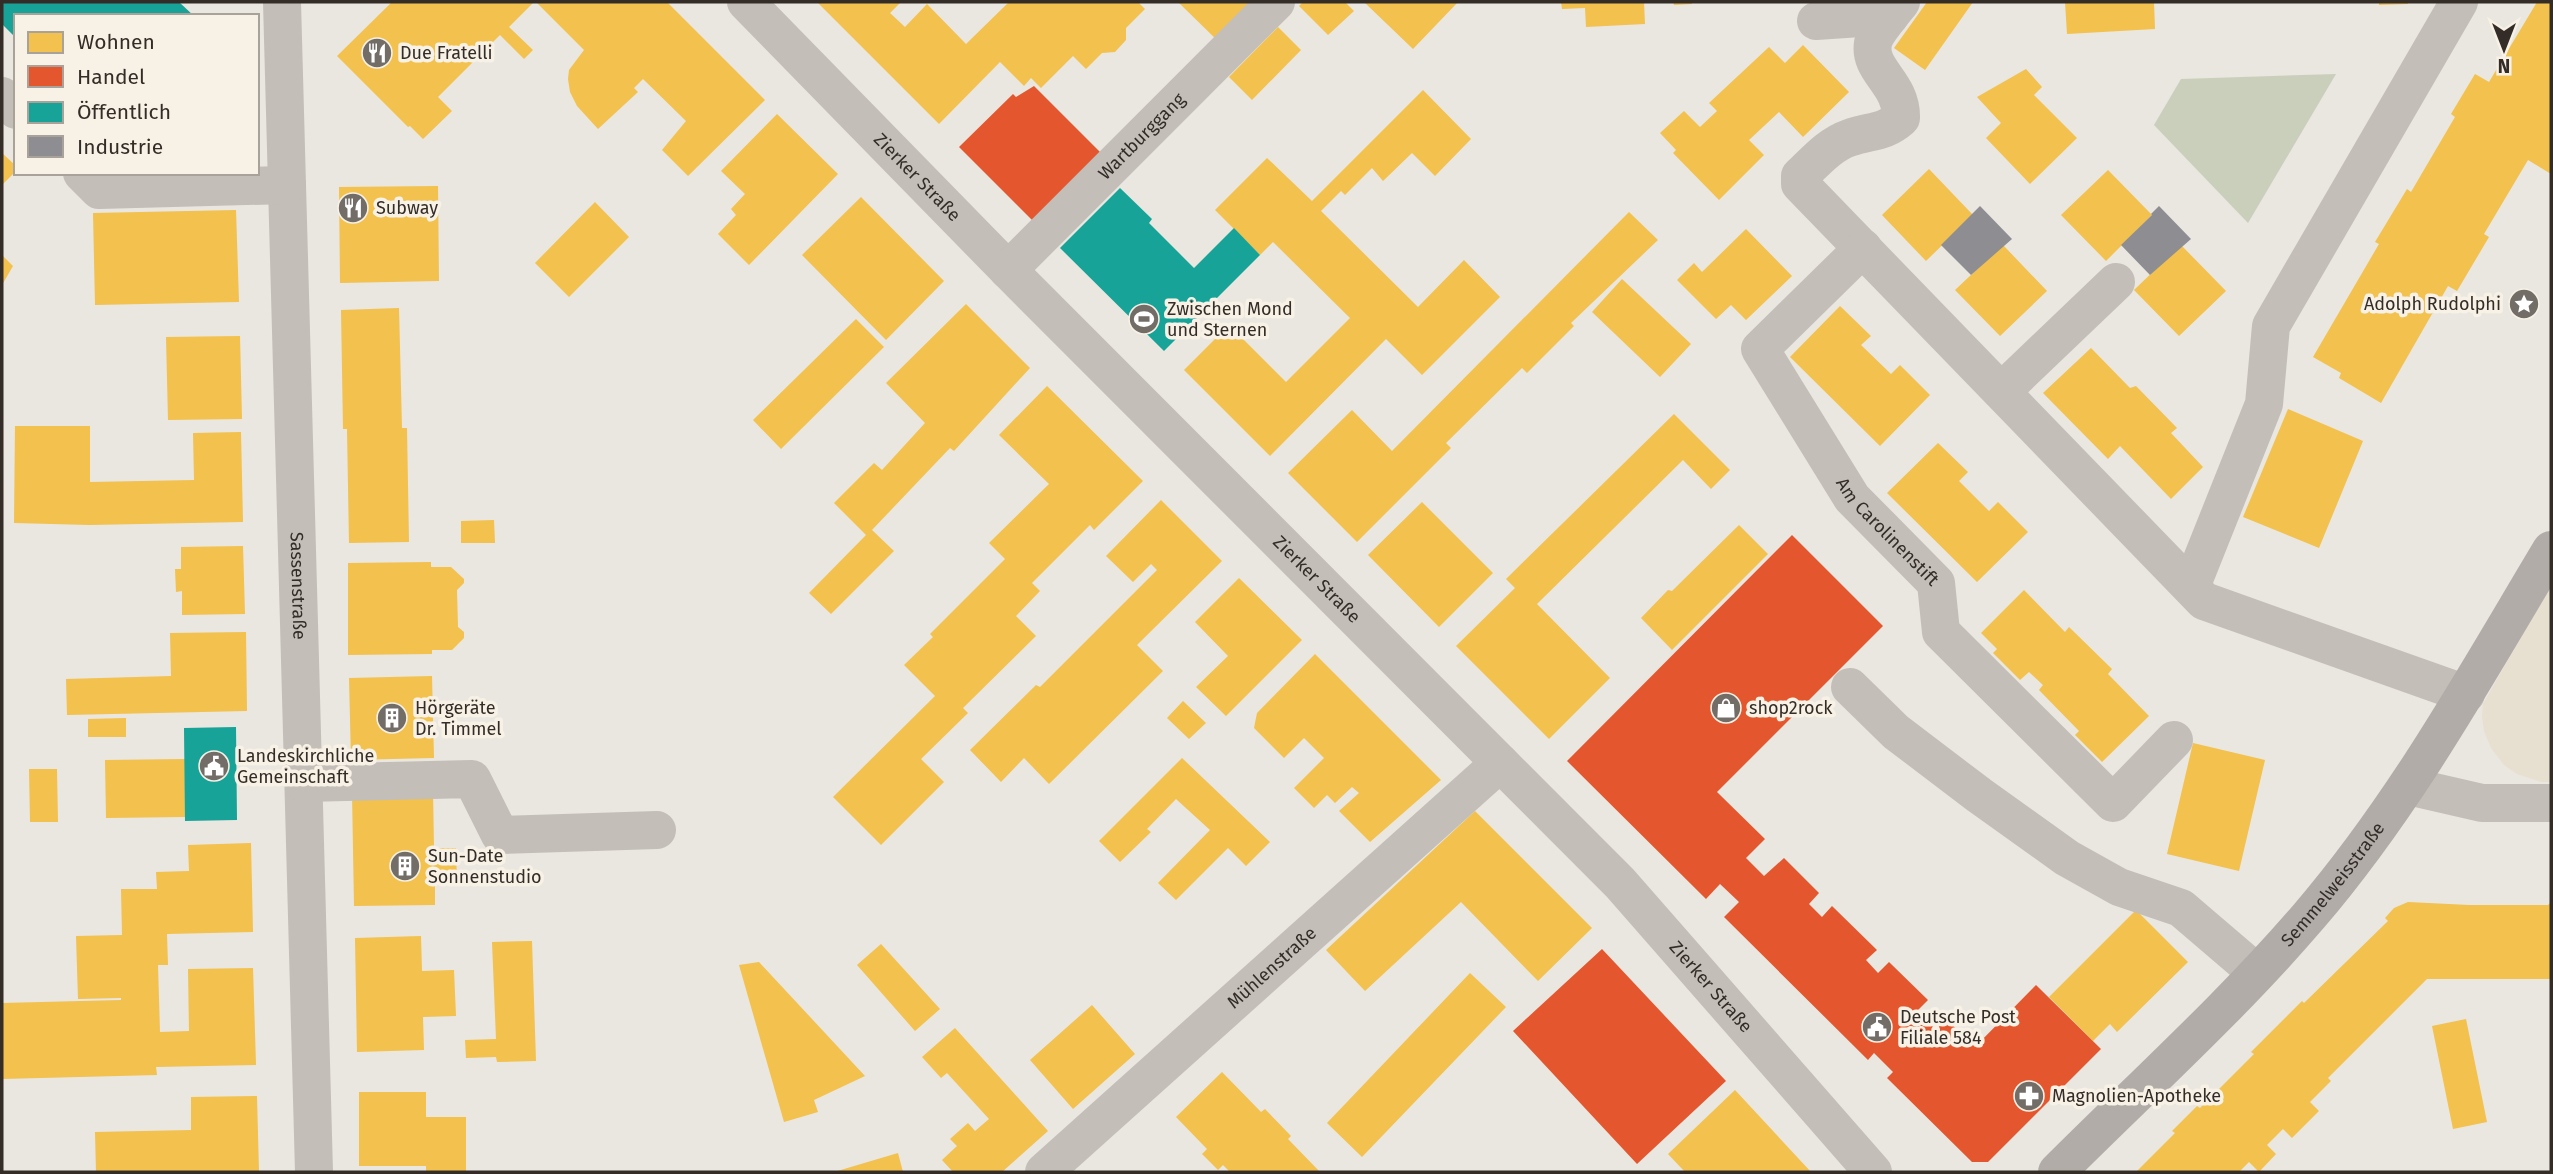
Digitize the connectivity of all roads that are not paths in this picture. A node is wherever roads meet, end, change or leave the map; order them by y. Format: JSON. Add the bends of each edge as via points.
{"nodes":[{"id":1,"x":282,"y":2,"type":"edge"},
{"id":2,"x":746,"y":2,"type":"edge"},
{"id":3,"x":1276,"y":2,"type":"edge"},
{"id":4,"x":2459,"y":2,"type":"edge"},
{"id":5,"x":1895,"y":9,"type":"edge"},
{"id":6,"x":1816,"y":22,"type":"dead end"},
{"id":7,"x":84,"y":175,"type":"edge"},
{"id":8,"x":287,"y":185,"type":"junction"},
{"id":9,"x":1863,"y":248,"type":"junction"},
{"id":10,"x":1009,"y":270,"type":"junction"},
{"id":11,"x":2116,"y":282,"type":"dead end"},
{"id":12,"x":2002,"y":391,"type":"junction"},
{"id":13,"x":2551,"y":550,"type":"edge"},
{"id":14,"x":2191,"y":587,"type":"junction"},
{"id":15,"x":1850,"y":687,"type":"dead end"},
{"id":16,"x":2466,"y":694,"type":"junction"},
{"id":17,"x":2174,"y":740,"type":"dead end"},
{"id":18,"x":1500,"y":763,"type":"junction"},
{"id":19,"x":304,"y":783,"type":"junction"},
{"id":20,"x":2408,"y":786,"type":"junction"},
{"id":21,"x":2551,"y":803,"type":"edge"},
{"id":22,"x":657,"y":830,"type":"dead end"},
{"id":23,"x":2257,"y":973,"type":"junction"},
{"id":24,"x":314,"y":1172,"type":"edge"},
{"id":25,"x":1044,"y":1172,"type":"edge"},
{"id":26,"x":1872,"y":1172,"type":"edge"},
{"id":27,"x":2057,"y":1172,"type":"edge"}],
"edges":[{"from":1,"to":8,"type":"street","name":"Sassenstraße"},
{"from":2,"to":10,"type":"street","name":"Zierker Straße"},
{"from":3,"to":10,"type":"street","name":"Wartburggang"},
{"from":4,"to":14,"type":"street","via":[[2271,326],[2264,404]]},
{"from":5,"to":6,"type":"street"},
{"from":5,"to":9,"type":"street","via":[[1873,42],[1874,64],[1891,82],[1902,104],[1901,118],[1889,129],[1847,139],[1829,149],[1799,180]]},
{"from":7,"to":8,"type":"street","via":[[99,190]]},
{"from":8,"to":19,"type":"street","name":"Sassenstraße"},
{"from":9,"to":12,"type":"street"},
{"from":9,"to":17,"type":"street","name":"Am Carolinenstift","via":[[1760,349],[1852,498],[1936,583],[1941,632],[2113,803]]},
{"from":10,"to":18,"type":"street","name":"Zierker Straße"},
{"from":11,"to":12,"type":"street"},
{"from":12,"to":14,"type":"street"},
{"from":13,"to":16,"type":"main road","name":"Semmelweisstraße"},
{"from":14,"to":16,"type":"street","via":[[2204,601]]},
{"from":15,"to":23,"type":"street","via":[[1896,732],[2056,850],[2119,887],[2182,908]]},
{"from":16,"to":20,"type":"main road","name":"Semmelweisstraße"},
{"from":18,"to":25,"type":"street","name":"Mühlenstraße"},
{"from":18,"to":26,"type":"street","name":"Zierker Straße","via":[[1620,883]]},
{"from":19,"to":22,"type":"street","via":[[472,779],[500,835]]},
{"from":19,"to":24,"type":"street","name":"Sassenstraße"},
{"from":20,"to":21,"type":"street","via":[[2482,803]]},
{"from":20,"to":23,"type":"main road","name":"Semmelweisstraße","via":[[2310,915]]},
{"from":23,"to":27,"type":"main road","name":"Semmelweisstraße"}]}
